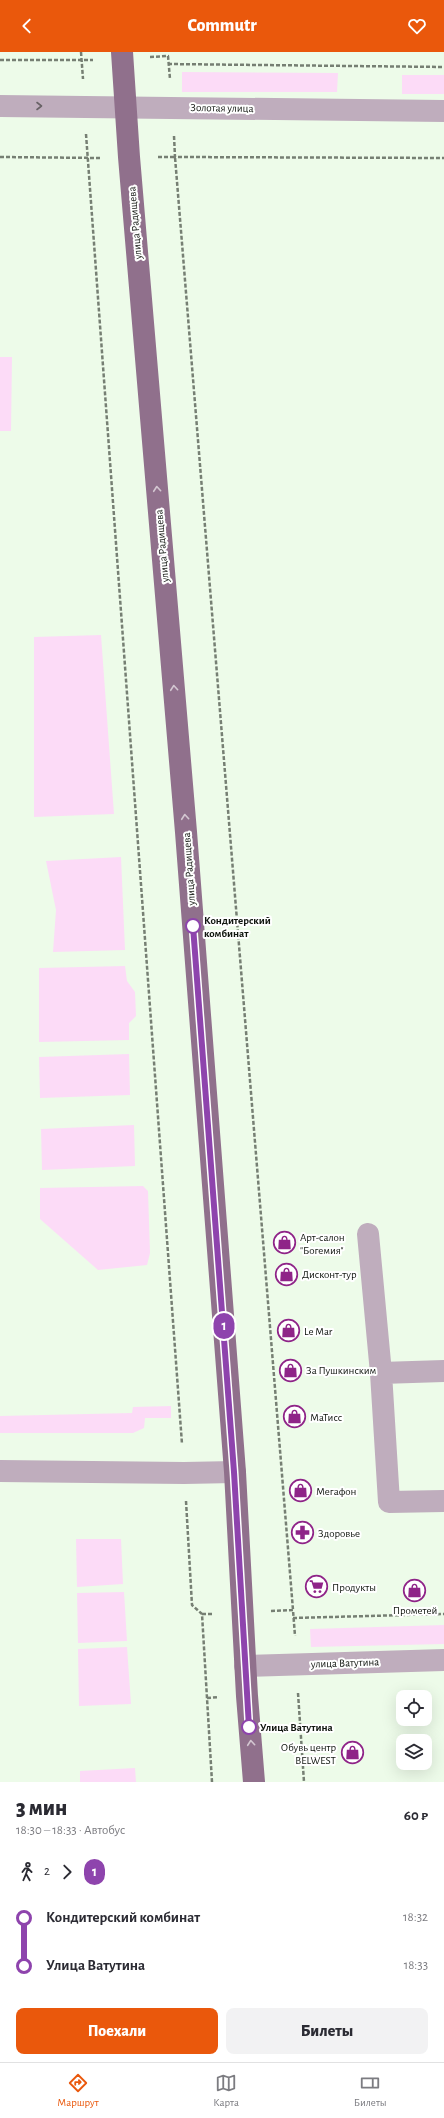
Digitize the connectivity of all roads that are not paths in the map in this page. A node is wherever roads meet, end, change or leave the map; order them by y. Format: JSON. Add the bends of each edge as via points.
{"nodes":[{"id":1,"x":122,"y":52,"type":"edge"},
{"id":2,"x":0,"y":106,"type":"edge"},
{"id":3,"x":126,"y":107,"type":"junction"},
{"id":4,"x":444,"y":110,"type":"edge"},
{"id":5,"x":368,"y":1234,"type":"dead end"},
{"id":6,"x":444,"y":1371,"type":"edge"},
{"id":7,"x":381,"y":1373,"type":"junction"},
{"id":8,"x":0,"y":1471,"type":"edge"},
{"id":9,"x":234,"y":1472,"type":"junction"},
{"id":10,"x":444,"y":1501,"type":"edge"},
{"id":11,"x":444,"y":1660,"type":"edge"},
{"id":12,"x":245,"y":1666,"type":"junction"},
{"id":13,"x":254,"y":1782,"type":"edge"}],
"edges":[{"from":1,"to":3,"type":"main road","name":"улица Радищева"},
{"from":2,"to":3,"type":"street","name":"Золотая улица","one_way":true},
{"from":3,"to":4,"type":"street","name":"Золотая улица"},
{"from":9,"to":3,"type":"main road","name":"улица Радищева","one_way":true,"via":[[186,824]]},
{"from":5,"to":7,"type":"street"},
{"from":6,"to":7,"type":"street"},
{"from":7,"to":10,"type":"street","via":[[389,1502]]},
{"from":8,"to":9,"type":"street"},
{"from":9,"to":12,"type":"main road","name":"улица Радищева"},
{"from":11,"to":12,"type":"street","name":"улица Ватутина"},
{"from":13,"to":12,"type":"main road","name":"улица Радищева","one_way":true}]}
